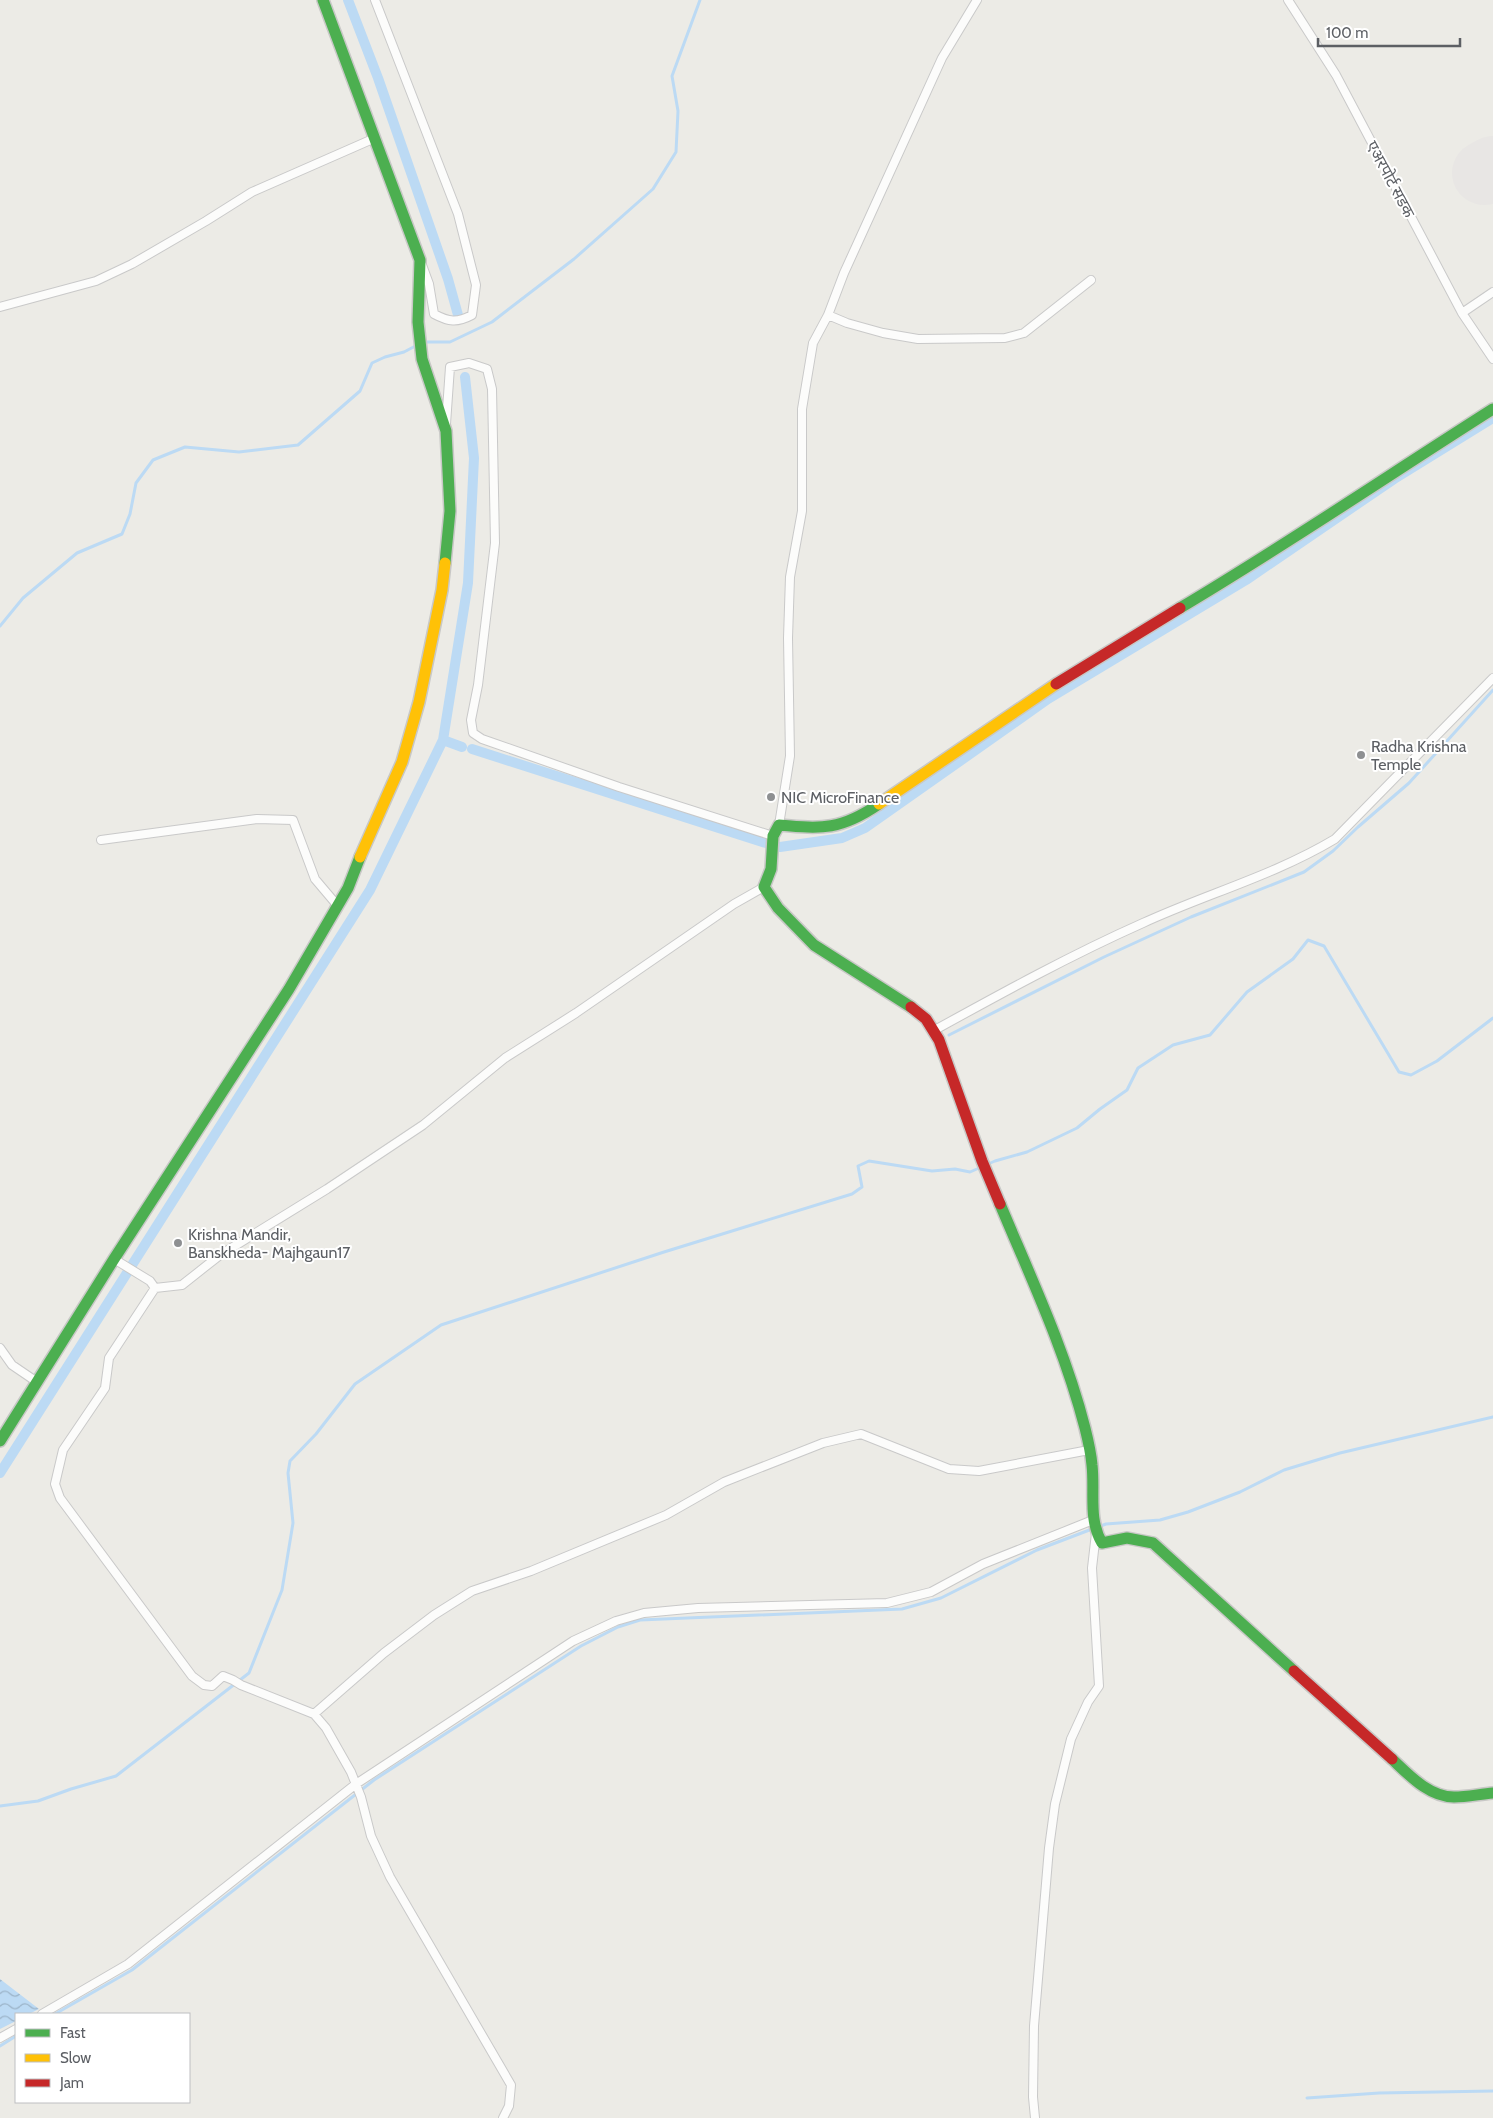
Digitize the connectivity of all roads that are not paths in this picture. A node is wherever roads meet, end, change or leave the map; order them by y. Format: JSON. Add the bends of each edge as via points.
{"nodes":[{"id":1,"x":323,"y":0,"type":"edge"},
{"id":2,"x":375,"y":0,"type":"edge"},
{"id":3,"x":977,"y":0,"type":"edge"},
{"id":4,"x":1288,"y":0,"type":"edge"},
{"id":5,"x":375,"y":138,"type":"junction"},
{"id":6,"x":420,"y":260,"type":"junction"},
{"id":7,"x":1091,"y":280,"type":"dead end"},
{"id":8,"x":1493,"y":292,"type":"edge"},
{"id":9,"x":0,"y":307,"type":"edge"},
{"id":10,"x":1462,"y":312,"type":"junction"},
{"id":11,"x":828,"y":315,"type":"junction"},
{"id":12,"x":1493,"y":359,"type":"edge"},
{"id":13,"x":1493,"y":409,"type":"edge"},
{"id":14,"x":446,"y":431,"type":"junction"},
{"id":15,"x":1493,"y":678,"type":"edge"},
{"id":16,"x":779,"y":826,"type":"junction"},
{"id":17,"x":773,"y":836,"type":"junction"},
{"id":18,"x":101,"y":840,"type":"dead end"},
{"id":19,"x":764,"y":887,"type":"junction"},
{"id":20,"x":337,"y":905,"type":"junction"},
{"id":21,"x":933,"y":1031,"type":"junction"},
{"id":22,"x":114,"y":1260,"type":"junction"},
{"id":23,"x":155,"y":1288,"type":"junction"},
{"id":24,"x":0,"y":1348,"type":"edge"},
{"id":25,"x":37,"y":1382,"type":"junction"},
{"id":26,"x":0,"y":1441,"type":"edge"},
{"id":27,"x":1089,"y":1450,"type":"junction"},
{"id":28,"x":1093,"y":1520,"type":"junction"},
{"id":29,"x":1096,"y":1533,"type":"junction"},
{"id":30,"x":314,"y":1714,"type":"junction"},
{"id":31,"x":356,"y":1786,"type":"junction"},
{"id":32,"x":1493,"y":1793,"type":"edge"},
{"id":33,"x":44,"y":2013,"type":"edge"},
{"id":34,"x":15,"y":2030,"type":"edge"},
{"id":35,"x":0,"y":2038,"type":"edge"},
{"id":36,"x":503,"y":2118,"type":"edge"},
{"id":37,"x":1034,"y":2118,"type":"edge"}],
"edges":[{"from":1,"to":5,"type":"street"},
{"from":2,"to":6,"type":"street","via":[[458,214],[476,285],[472,315],[449,322],[434,314],[429,284]]},
{"from":3,"to":11,"type":"street","via":[[942,58]]},
{"from":4,"to":10,"type":"street","name":"एअरपोर्ट सडक","via":[[1336,75]]},
{"from":5,"to":6,"type":"street"},
{"from":5,"to":9,"type":"street","via":[[252,192],[132,264],[96,281]]},
{"from":6,"to":14,"type":"street","via":[[418,322],[422,359]]},
{"from":7,"to":11,"type":"street","via":[[1024,333],[1005,338],[918,340],[847,323]]},
{"from":8,"to":10,"type":"street"},
{"from":10,"to":12,"type":"street","name":"एअरपोर्ट सडक"},
{"from":11,"to":16,"type":"street","via":[[813,343],[802,409],[802,511],[790,577],[789,603],[790,756]]},
{"from":13,"to":16,"type":"street","via":[[1246,569],[1063,679],[862,816],[838,826]]},
{"from":14,"to":17,"type":"street","via":[[450,367],[470,363],[487,369],[492,389],[495,543],[471,720],[472,733],[619,787]]},
{"from":14,"to":20,"type":"street","via":[[450,511],[442,590],[419,702],[402,762],[348,888]]},
{"from":15,"to":21,"type":"street","via":[[1334,839],[1304,857],[1143,923],[993,997]]},
{"from":16,"to":17,"type":"street"},
{"from":17,"to":19,"type":"street","via":[[771,869]]},
{"from":18,"to":20,"type":"street","via":[[257,819],[293,820],[315,879]]},
{"from":19,"to":21,"type":"street","via":[[778,908],[814,945],[903,1001],[926,1019]]},
{"from":19,"to":23,"type":"street","via":[[506,1058],[423,1124],[327,1189],[220,1255],[182,1285]]},
{"from":20,"to":22,"type":"street","via":[[289,989]]},
{"from":21,"to":27,"type":"street","via":[[984,1166],[1066,1361]]},
{"from":22,"to":23,"type":"street"},
{"from":22,"to":25,"type":"street"},
{"from":23,"to":30,"type":"street","via":[[109,1358],[105,1388],[64,1450],[55,1484],[60,1498],[192,1676],[204,1685],[212,1686],[223,1676]]},
{"from":24,"to":25,"type":"street","via":[[12,1365]]},
{"from":25,"to":26,"type":"street"},
{"from":27,"to":28,"type":"street"},
{"from":27,"to":30,"type":"street","via":[[979,1471],[949,1469],[860,1434],[823,1443],[724,1482],[666,1515],[531,1571],[472,1591],[384,1653]]},
{"from":28,"to":29,"type":"street"},
{"from":28,"to":31,"type":"street","via":[[983,1564],[931,1592],[887,1603],[698,1608],[644,1614],[616,1621],[572,1641]]},
{"from":29,"to":32,"type":"street","via":[[1102,1543],[1136,1537],[1153,1543],[1372,1742],[1434,1793],[1452,1797]]},
{"from":29,"to":37,"type":"street","via":[[1092,1568],[1099,1686],[1071,1738],[1055,1804],[1034,2026]]},
{"from":30,"to":31,"type":"street","via":[[342,1754]]},
{"from":31,"to":33,"type":"street","via":[[128,1964]]},
{"from":31,"to":36,"type":"street","via":[[372,1836],[390,1877],[511,2086],[509,2106]]},
{"from":34,"to":35,"type":"street"}]}
